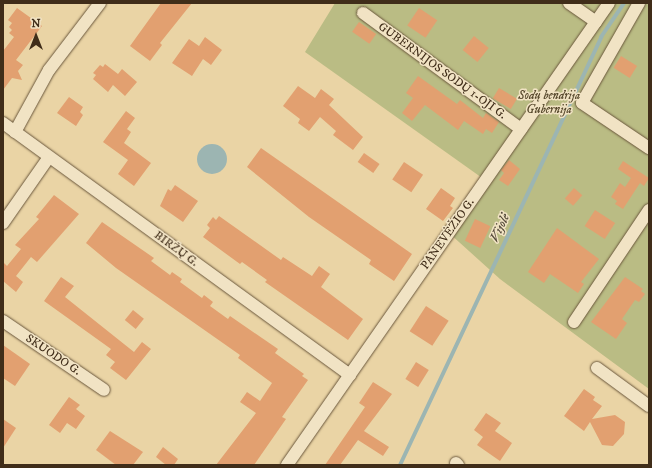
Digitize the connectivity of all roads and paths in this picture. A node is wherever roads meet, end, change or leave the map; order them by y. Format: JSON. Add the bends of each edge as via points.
{"nodes":[{"id":1,"x":100,"y":3,"type":"edge"},
{"id":2,"x":569,"y":3,"type":"edge"},
{"id":3,"x":609,"y":3,"type":"edge"},
{"id":4,"x":639,"y":3,"type":"edge"},
{"id":5,"x":363,"y":13,"type":"dead end"},
{"id":6,"x":596,"y":22,"type":"junction"},
{"id":7,"x":3,"y":123,"type":"edge"},
{"id":8,"x":521,"y":129,"type":"junction"},
{"id":9,"x":15,"y":132,"type":"junction"},
{"id":10,"x":649,"y":148,"type":"edge"},
{"id":11,"x":49,"y":157,"type":"junction"},
{"id":12,"x":649,"y":210,"type":"edge"},
{"id":13,"x":3,"y":223,"type":"edge"},
{"id":14,"x":3,"y":321,"type":"edge"},
{"id":15,"x":574,"y":322,"type":"dead end"},
{"id":16,"x":597,"y":368,"type":"dead end"},
{"id":17,"x":350,"y":374,"type":"junction"},
{"id":18,"x":104,"y":390,"type":"dead end"},
{"id":19,"x":649,"y":406,"type":"edge"},
{"id":20,"x":287,"y":465,"type":"edge"}],
"edges":[{"from":1,"to":9,"type":"street","via":[[49,70]]},
{"from":2,"to":6,"type":"street"},
{"from":3,"to":6,"type":"street","name":"PANEVĖŽIO G."},
{"from":4,"to":10,"type":"street","via":[[582,103]]},
{"from":5,"to":8,"type":"street","name":"GUBERNIJOS SODŲ 1-OJI G."},
{"from":6,"to":8,"type":"street","name":"PANEVĖŽIO G."},
{"from":7,"to":9,"type":"street","name":"BIRŽŲ G."},
{"from":8,"to":17,"type":"street","name":"PANEVĖŽIO G."},
{"from":9,"to":11,"type":"street","name":"BIRŽŲ G."},
{"from":11,"to":13,"type":"street"},
{"from":11,"to":17,"type":"street","name":"BIRŽŲ G."},
{"from":12,"to":15,"type":"street"},
{"from":14,"to":18,"type":"street","name":"SKUODO G."},
{"from":16,"to":19,"type":"street"},
{"from":17,"to":20,"type":"street","name":"PANEVĖŽIO G."}]}
